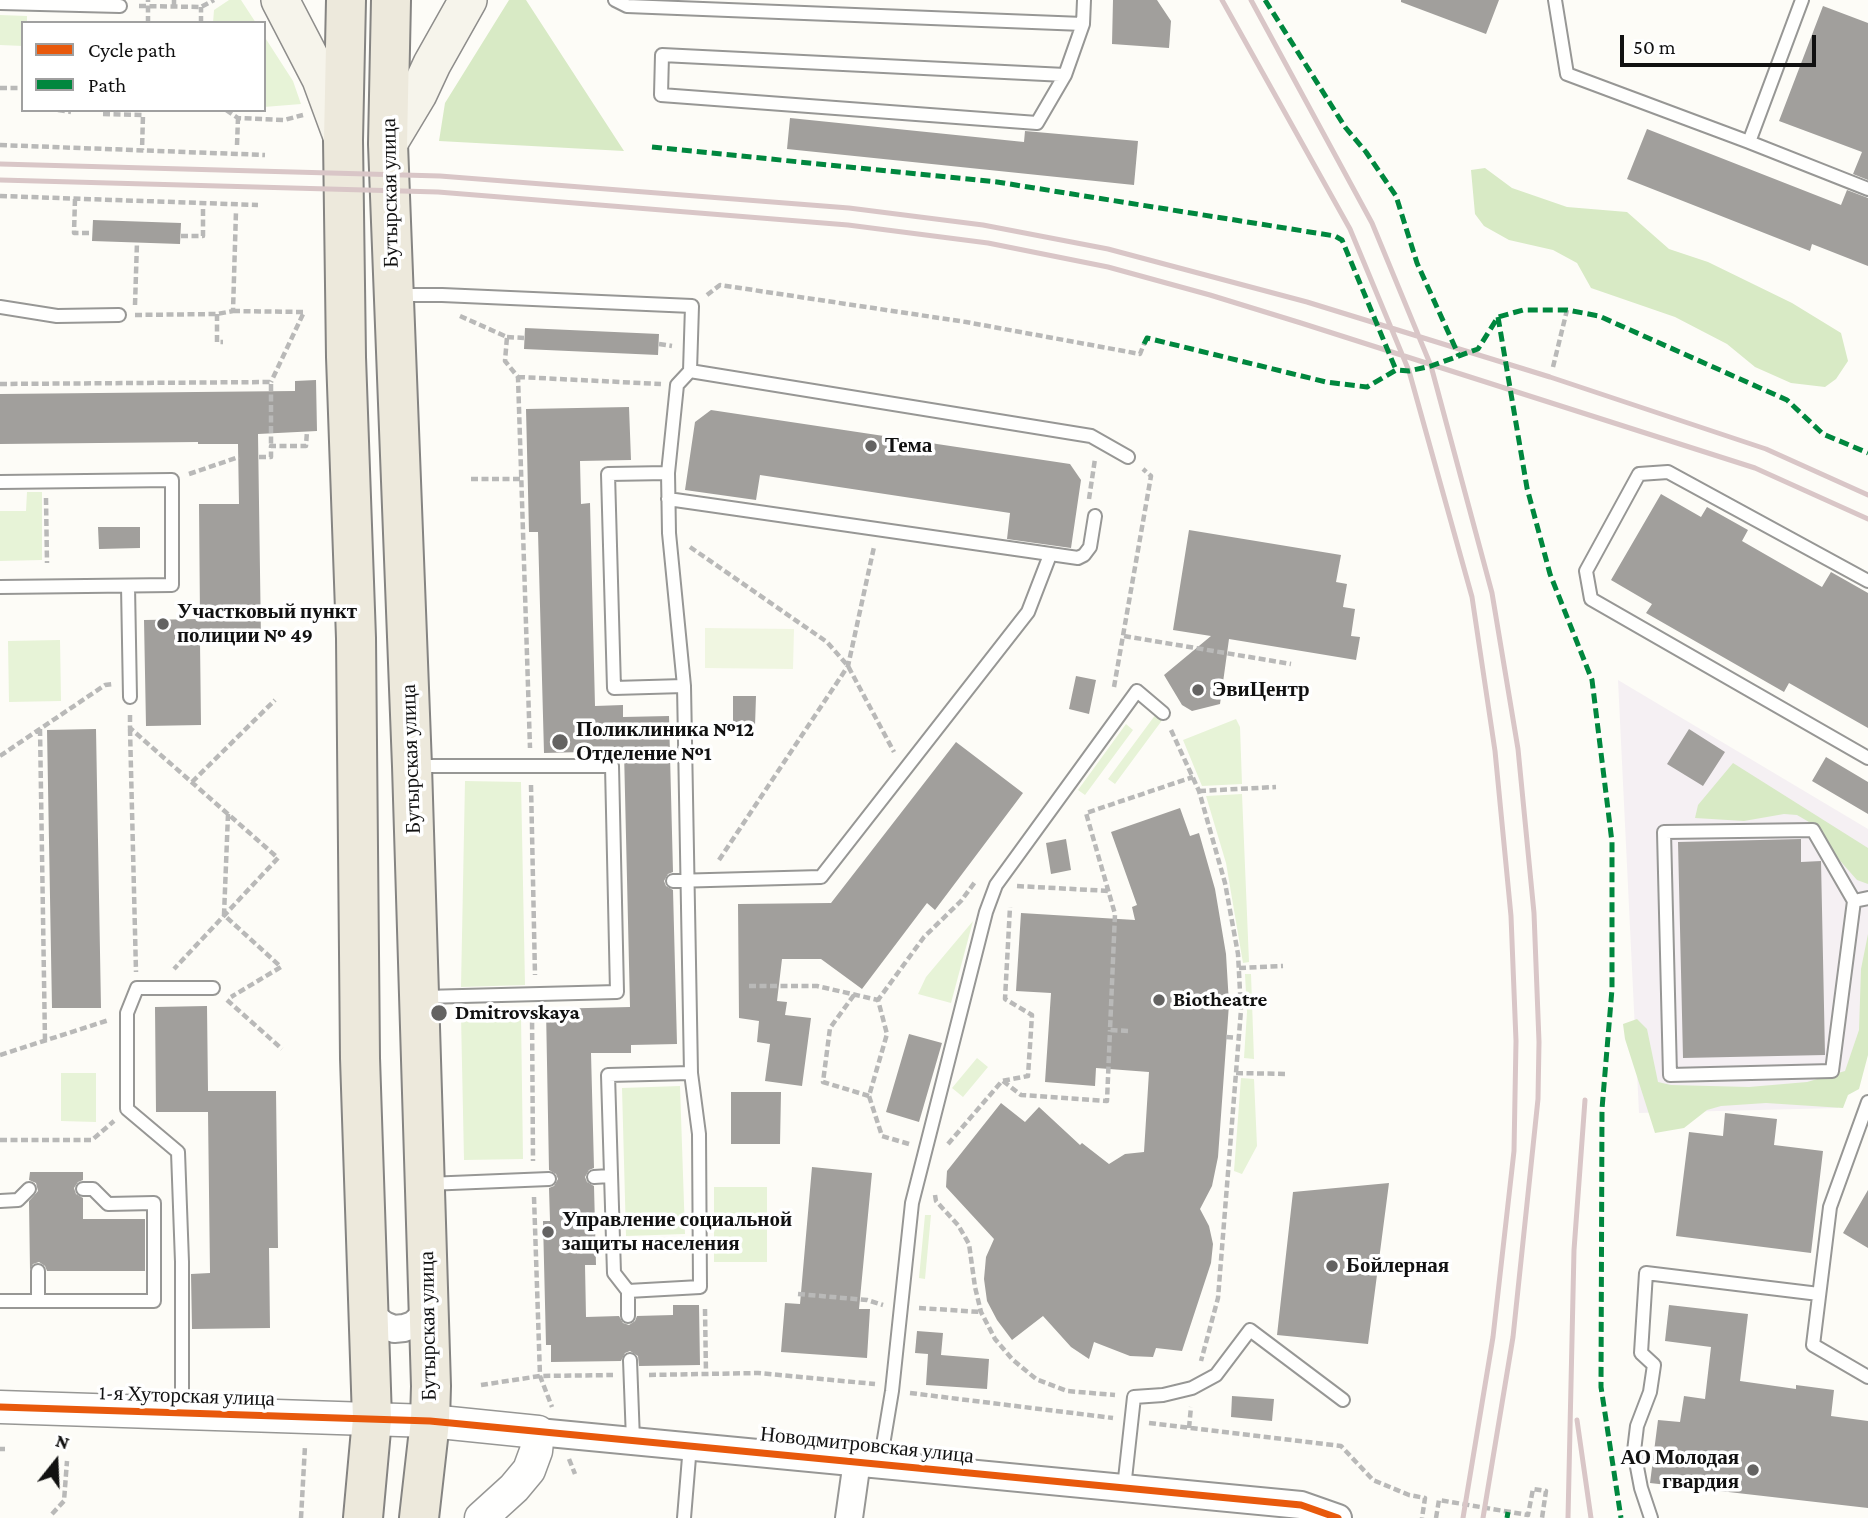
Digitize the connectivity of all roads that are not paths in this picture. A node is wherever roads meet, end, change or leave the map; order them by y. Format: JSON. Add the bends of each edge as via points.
{"nodes":[{"id":1,"x":280,"y":0,"type":"edge"},
{"id":2,"x":346,"y":0,"type":"edge"},
{"id":3,"x":391,"y":0,"type":"edge"},
{"id":4,"x":468,"y":0,"type":"edge"},
{"id":5,"x":615,"y":0,"type":"edge"},
{"id":6,"x":1084,"y":0,"type":"edge"},
{"id":7,"x":1555,"y":0,"type":"edge"},
{"id":8,"x":1802,"y":0,"type":"edge"},
{"id":9,"x":0,"y":3,"type":"edge"},
{"id":10,"x":120,"y":6,"type":"road end"},
{"id":11,"x":1083,"y":24,"type":"junction"},
{"id":12,"x":1065,"y":75,"type":"junction"},
{"id":13,"x":343,"y":140,"type":"junction"},
{"id":14,"x":1749,"y":142,"type":"junction"},
{"id":15,"x":388,"y":144,"type":"junction"},
{"id":16,"x":1868,"y":189,"type":"edge"},
{"id":17,"x":392,"y":295,"type":"junction"},
{"id":18,"x":0,"y":307,"type":"edge"},
{"id":19,"x":118,"y":315,"type":"road end"},
{"id":20,"x":690,"y":371,"type":"junction"},
{"id":21,"x":1128,"y":457,"type":"road end"},
{"id":22,"x":668,"y":473,"type":"junction"},
{"id":23,"x":0,"y":482,"type":"edge"},
{"id":24,"x":668,"y":499,"type":"junction"},
{"id":25,"x":1096,"y":516,"type":"road end"},
{"id":26,"x":1050,"y":555,"type":"junction"},
{"id":27,"x":1868,"y":581,"type":"edge"},
{"id":28,"x":128,"y":586,"type":"junction"},
{"id":29,"x":0,"y":587,"type":"edge"},
{"id":30,"x":684,"y":686,"type":"junction"},
{"id":31,"x":130,"y":697,"type":"road end"},
{"id":32,"x":1163,"y":713,"type":"road end"},
{"id":33,"x":1868,"y":758,"type":"edge"},
{"id":34,"x":412,"y":766,"type":"junction"},
{"id":35,"x":688,"y":880,"type":"junction"},
{"id":36,"x":673,"y":881,"type":"dead end"},
{"id":37,"x":1868,"y":898,"type":"edge"},
{"id":38,"x":1854,"y":901,"type":"junction"},
{"id":39,"x":213,"y":988,"type":"road end"},
{"id":40,"x":418,"y":997,"type":"junction"},
{"id":41,"x":691,"y":1073,"type":"junction"},
{"id":42,"x":1868,"y":1102,"type":"edge"},
{"id":43,"x":610,"y":1176,"type":"junction"},
{"id":44,"x":594,"y":1177,"type":"dead end"},
{"id":45,"x":549,"y":1179,"type":"dead end"},
{"id":46,"x":423,"y":1184,"type":"junction"},
{"id":47,"x":29,"y":1189,"type":"dead end"},
{"id":48,"x":83,"y":1189,"type":"dead end"},
{"id":49,"x":0,"y":1201,"type":"edge"},
{"id":50,"x":38,"y":1271,"type":"dead end"},
{"id":51,"x":628,"y":1291,"type":"junction"},
{"id":52,"x":1819,"y":1294,"type":"junction"},
{"id":53,"x":369,"y":1299,"type":"junction"},
{"id":54,"x":428,"y":1299,"type":"junction"},
{"id":55,"x":0,"y":1301,"type":"edge"},
{"id":56,"x":38,"y":1301,"type":"junction"},
{"id":57,"x":628,"y":1316,"type":"dead end"},
{"id":58,"x":630,"y":1360,"type":"dead end"},
{"id":59,"x":1868,"y":1377,"type":"edge"},
{"id":60,"x":1343,"y":1400,"type":"dead end"},
{"id":61,"x":0,"y":1407,"type":"edge"},
{"id":62,"x":182,"y":1413,"type":"junction"},
{"id":63,"x":372,"y":1419,"type":"junction"},
{"id":64,"x":546,"y":1420,"type":"junction"},
{"id":65,"x":430,"y":1421,"type":"junction"},
{"id":66,"x":634,"y":1440,"type":"junction"},
{"id":67,"x":690,"y":1445,"type":"junction"},
{"id":68,"x":868,"y":1462,"type":"junction"},
{"id":69,"x":1124,"y":1488,"type":"junction"},
{"id":70,"x":1300,"y":1511,"type":"edge"},
{"id":71,"x":363,"y":1518,"type":"edge"},
{"id":72,"x":419,"y":1518,"type":"edge"},
{"id":73,"x":481,"y":1518,"type":"edge"},
{"id":74,"x":684,"y":1518,"type":"edge"},
{"id":75,"x":849,"y":1518,"type":"edge"},
{"id":76,"x":1338,"y":1518,"type":"edge"},
{"id":77,"x":1651,"y":1518,"type":"edge"}],
"edges":[{"from":1,"to":13,"type":"main road","via":[[321,79]]},
{"from":2,"to":13,"type":"main road"},
{"from":3,"to":15,"type":"main road","name":"Бутырская улица"},
{"from":4,"to":15,"type":"main road"},
{"from":5,"to":11,"type":"lane","via":[[627,6]]},
{"from":6,"to":11,"type":"lane"},
{"from":7,"to":14,"type":"lane","via":[[1567,74]]},
{"from":8,"to":14,"type":"lane"},
{"from":9,"to":10,"type":"lane"},
{"from":11,"to":12,"type":"lane"},
{"from":12,"to":12,"type":"lane","via":[[662,55],[661,95],[1037,123]]},
{"from":13,"to":53,"type":"main road","via":[[356,638],[360,1058]]},
{"from":14,"to":16,"type":"lane"},
{"from":15,"to":17,"type":"main road","name":"Бутырская улица"},
{"from":17,"to":20,"type":"lane","via":[[692,306]]},
{"from":17,"to":34,"type":"main road","name":"Бутырская улица"},
{"from":18,"to":19,"type":"lane","via":[[57,316]]},
{"from":20,"to":21,"type":"lane","via":[[1091,436]]},
{"from":20,"to":22,"type":"lane","via":[[677,386]]},
{"from":22,"to":24,"type":"lane"},
{"from":22,"to":30,"type":"lane","via":[[608,474],[614,688]]},
{"from":23,"to":28,"type":"lane","via":[[172,480],[172,585]]},
{"from":24,"to":26,"type":"lane"},
{"from":24,"to":30,"type":"lane"},
{"from":25,"to":26,"type":"lane","via":[[1084,555]]},
{"from":26,"to":35,"type":"lane","via":[[1028,612],[821,877]]},
{"from":27,"to":33,"type":"lane","via":[[1668,472],[1639,474],[1587,571],[1591,599]]},
{"from":28,"to":29,"type":"lane"},
{"from":28,"to":31,"type":"lane"},
{"from":30,"to":35,"type":"lane"},
{"from":32,"to":68,"type":"lane","via":[[1138,691],[996,885],[912,1203],[892,1391]]},
{"from":34,"to":40,"type":"main road","name":"Бутырская улица"},
{"from":34,"to":40,"type":"lane","via":[[612,766],[621,882],[617,992]]},
{"from":35,"to":36,"type":"lane"},
{"from":35,"to":41,"type":"lane"},
{"from":37,"to":38,"type":"lane"},
{"from":38,"to":38,"type":"lane","via":[[1832,1071],[1670,1075],[1664,832],[1813,830]]},
{"from":39,"to":62,"type":"lane","via":[[137,988],[127,1013],[127,1109],[178,1152]]},
{"from":40,"to":46,"type":"main road","name":"Бутырская улица"},
{"from":41,"to":43,"type":"lane","via":[[608,1075]]},
{"from":41,"to":51,"type":"lane","via":[[699,1134],[699,1287]]},
{"from":42,"to":52,"type":"lane","via":[[1830,1207]]},
{"from":43,"to":44,"type":"lane"},
{"from":43,"to":51,"type":"lane","via":[[614,1273]]},
{"from":45,"to":46,"type":"lane"},
{"from":46,"to":54,"type":"main road","name":"Бутырская улица"},
{"from":47,"to":49,"type":"lane","via":[[18,1200]]},
{"from":48,"to":56,"type":"lane","via":[[93,1189],[108,1204],[154,1203],[154,1301]]},
{"from":50,"to":56,"type":"lane"},
{"from":51,"to":57,"type":"lane"},
{"from":52,"to":59,"type":"lane","via":[[1813,1345]]},
{"from":52,"to":77,"type":"lane","via":[[1646,1273],[1641,1353],[1654,1365],[1634,1451]]},
{"from":53,"to":54,"type":"street","via":[[376,1319],[394,1329],[421,1318]]},
{"from":53,"to":63,"type":"main road"},
{"from":54,"to":65,"type":"main road","name":"Бутырская улица"},
{"from":55,"to":56,"type":"lane"},
{"from":58,"to":66,"type":"lane"},
{"from":60,"to":69,"type":"lane","via":[[1250,1330],[1216,1375],[1192,1388],[1134,1397]]},
{"from":61,"to":62,"type":"street","name":"1-я Хуторская улица"},
{"from":62,"to":63,"type":"street","name":"1-я Хуторская улица"},
{"from":63,"to":65,"type":"street","name":"1-я Хуторская улица"},
{"from":63,"to":71,"type":"main road"},
{"from":64,"to":65,"type":"street","name":"Новодмитровская улица"},
{"from":64,"to":66,"type":"street","name":"Новодмитровская улица"},
{"from":64,"to":73,"type":"street","via":[[529,1470]]},
{"from":65,"to":72,"type":"main road","name":"Бутырская улица"},
{"from":66,"to":67,"type":"street","name":"Новодмитровская улица"},
{"from":67,"to":68,"type":"street","name":"Новодмитровская улица"},
{"from":67,"to":74,"type":"lane"},
{"from":68,"to":69,"type":"street","name":"Новодмитровская улица"},
{"from":68,"to":75,"type":"street"},
{"from":69,"to":70,"type":"street","name":"Новодмитровская улица"},
{"from":70,"to":76,"type":"street","name":"Новодмитровская улица"}]}
